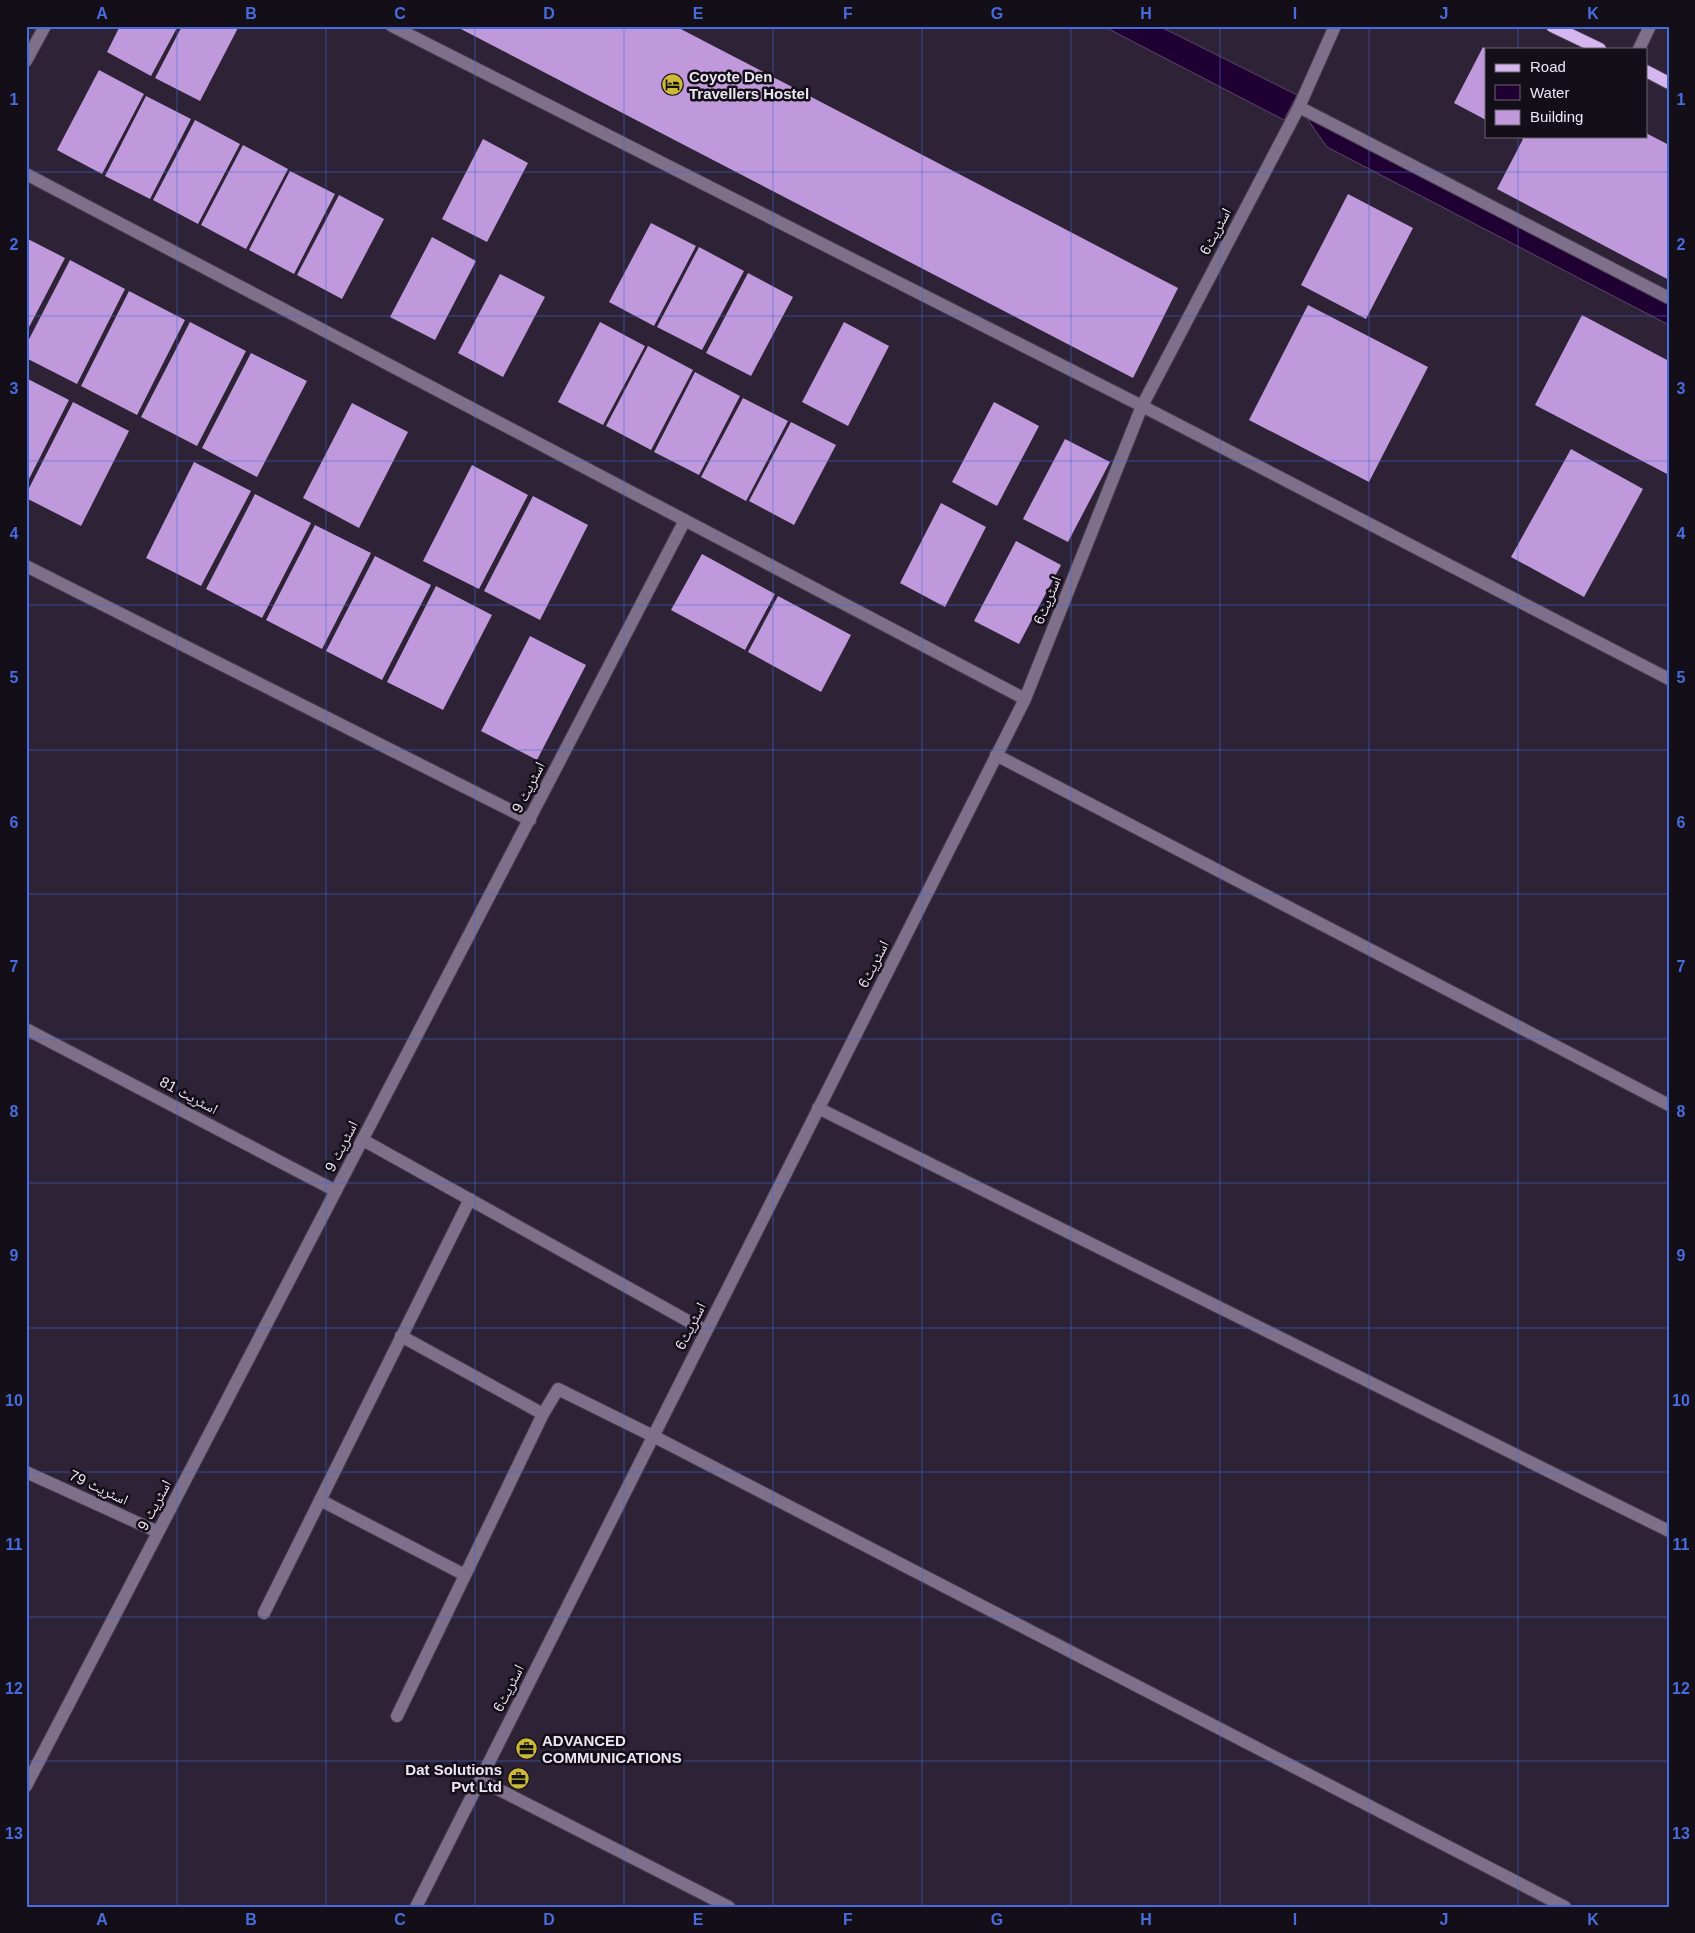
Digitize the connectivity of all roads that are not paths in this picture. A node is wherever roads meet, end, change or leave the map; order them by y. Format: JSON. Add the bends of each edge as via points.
{"nodes":[{"id":1,"x":44,"y":26,"type":"edge"},
{"id":2,"x":392,"y":26,"type":"edge"},
{"id":3,"x":1335,"y":26,"type":"edge"},
{"id":4,"x":1552,"y":26,"type":"edge"},
{"id":5,"x":1650,"y":26,"type":"edge"},
{"id":6,"x":1598,"y":48,"type":"edge"},
{"id":7,"x":1639,"y":48,"type":"edge"},
{"id":8,"x":26,"y":61,"type":"edge"},
{"id":9,"x":1648,"y":73,"type":"edge"},
{"id":10,"x":1669,"y":83,"type":"edge"},
{"id":11,"x":1298,"y":107,"type":"junction"},
{"id":12,"x":26,"y":174,"type":"edge"},
{"id":13,"x":1669,"y":298,"type":"edge"},
{"id":14,"x":1142,"y":406,"type":"junction"},
{"id":15,"x":685,"y":520,"type":"junction"},
{"id":16,"x":26,"y":566,"type":"edge"},
{"id":17,"x":1669,"y":679,"type":"edge"},
{"id":18,"x":1025,"y":699,"type":"junction"},
{"id":19,"x":996,"y":755,"type":"junction"},
{"id":20,"x":530,"y":820,"type":"junction"},
{"id":21,"x":26,"y":1029,"type":"edge"},
{"id":22,"x":1669,"y":1105,"type":"edge"},
{"id":23,"x":818,"y":1108,"type":"junction"},
{"id":24,"x":362,"y":1140,"type":"junction"},
{"id":25,"x":336,"y":1191,"type":"junction"},
{"id":26,"x":470,"y":1199,"type":"junction"},
{"id":27,"x":706,"y":1331,"type":"junction"},
{"id":28,"x":401,"y":1336,"type":"junction"},
{"id":29,"x":543,"y":1414,"type":"junction"},
{"id":30,"x":653,"y":1436,"type":"junction"},
{"id":31,"x":26,"y":1472,"type":"edge"},
{"id":32,"x":320,"y":1500,"type":"junction"},
{"id":33,"x":1669,"y":1531,"type":"edge"},
{"id":34,"x":158,"y":1532,"type":"junction"},
{"id":35,"x":465,"y":1575,"type":"junction"},
{"id":36,"x":264,"y":1613,"type":"dead end"},
{"id":37,"x":397,"y":1716,"type":"dead end"},
{"id":38,"x":480,"y":1780,"type":"junction"},
{"id":39,"x":26,"y":1786,"type":"edge"},
{"id":40,"x":416,"y":1907,"type":"edge"},
{"id":41,"x":729,"y":1907,"type":"edge"},
{"id":42,"x":1565,"y":1907,"type":"edge"}],
"edges":[{"from":1,"to":8,"type":"street"},
{"from":2,"to":14,"type":"street"},
{"from":3,"to":11,"type":"street","name":"اسٹریٹ6"},
{"from":4,"to":6,"type":"main road"},
{"from":5,"to":7,"type":"street"},
{"from":9,"to":10,"type":"main road"},
{"from":11,"to":13,"type":"street"},
{"from":11,"to":14,"type":"street","name":"اسٹریٹ6"},
{"from":12,"to":15,"type":"street"},
{"from":14,"to":17,"type":"street"},
{"from":14,"to":18,"type":"street","name":"اسٹریٹ6"},
{"from":15,"to":18,"type":"street"},
{"from":15,"to":20,"type":"street","name":"اسٹریٹ 9"},
{"from":16,"to":20,"type":"street"},
{"from":18,"to":19,"type":"street","name":"اسٹریٹ6"},
{"from":19,"to":22,"type":"street"},
{"from":19,"to":23,"type":"street","name":"اسٹریٹ6"},
{"from":20,"to":24,"type":"street","name":"اسٹریٹ 9"},
{"from":21,"to":25,"type":"street","name":"اسٹریٹ 81"},
{"from":23,"to":27,"type":"street","name":"اسٹریٹ6"},
{"from":23,"to":33,"type":"street"},
{"from":24,"to":25,"type":"street","name":"اسٹریٹ 9"},
{"from":24,"to":26,"type":"street"},
{"from":25,"to":34,"type":"street","name":"اسٹریٹ 9"},
{"from":26,"to":27,"type":"street"},
{"from":26,"to":28,"type":"street"},
{"from":27,"to":30,"type":"street","name":"اسٹریٹ6"},
{"from":28,"to":29,"type":"street"},
{"from":28,"to":32,"type":"street"},
{"from":29,"to":30,"type":"street","via":[[558,1389]]},
{"from":29,"to":35,"type":"street"},
{"from":30,"to":38,"type":"street","name":"اسٹریٹ6"},
{"from":30,"to":42,"type":"street"},
{"from":31,"to":34,"type":"street","name":"اسٹریٹ 79"},
{"from":32,"to":35,"type":"street"},
{"from":32,"to":36,"type":"street"},
{"from":34,"to":39,"type":"street","name":"اسٹریٹ 9"},
{"from":35,"to":37,"type":"street"},
{"from":38,"to":40,"type":"street","name":"اسٹریٹ6"},
{"from":38,"to":41,"type":"street"}]}
